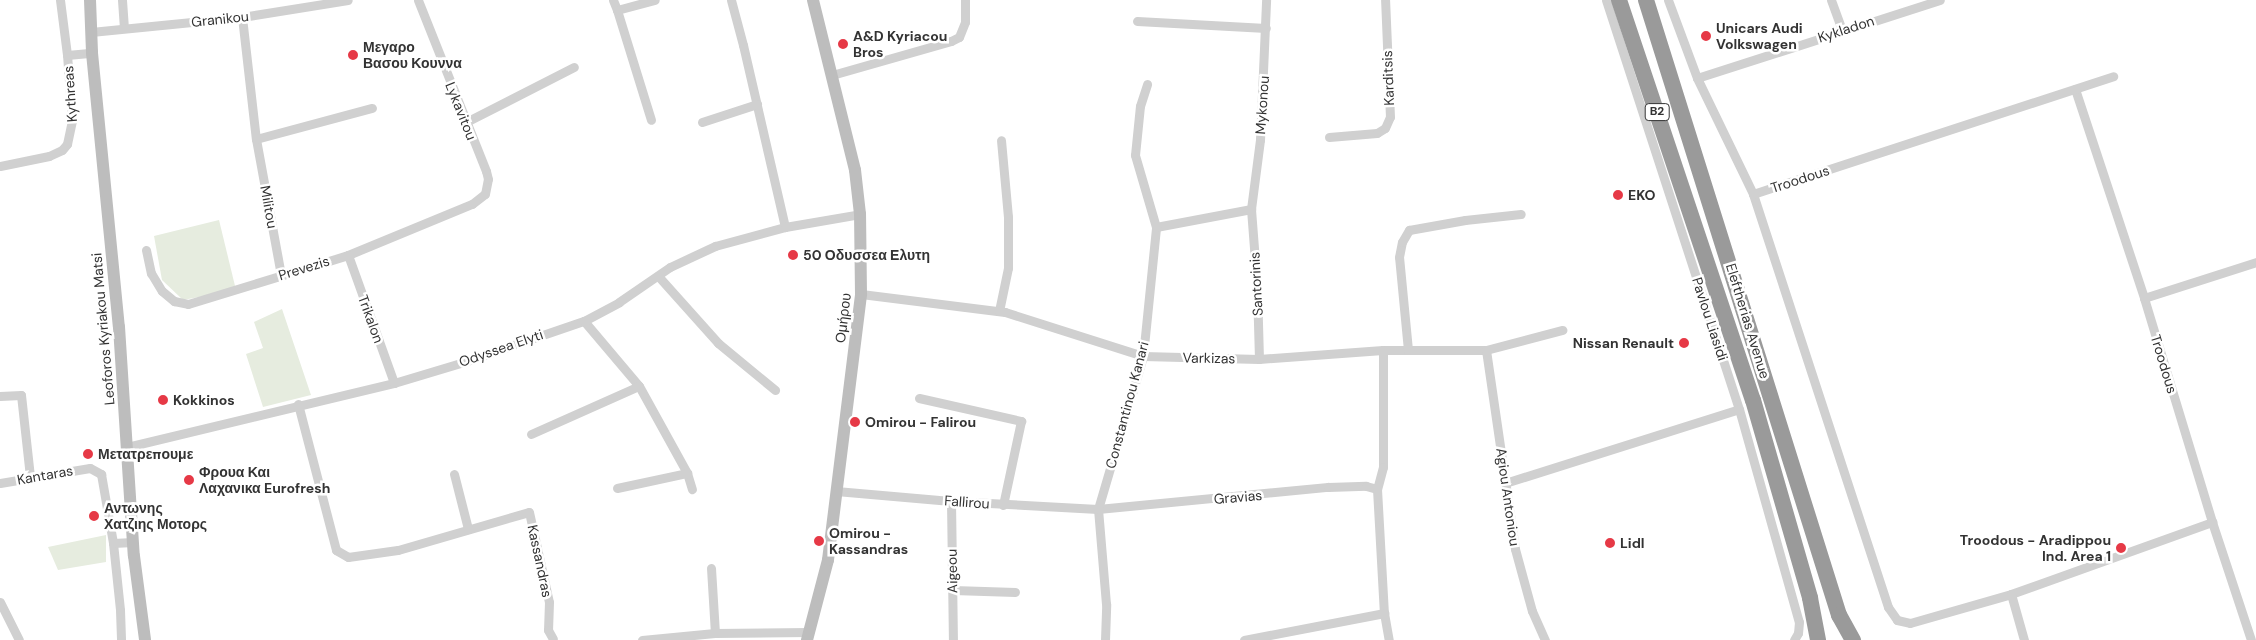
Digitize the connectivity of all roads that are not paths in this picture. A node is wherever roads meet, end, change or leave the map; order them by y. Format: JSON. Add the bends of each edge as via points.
{"nodes":[{"id":1,"x":60,"y":0,"type":"edge"},
{"id":2,"x":91,"y":0,"type":"edge"},
{"id":3,"x":122,"y":0,"type":"edge"},
{"id":4,"x":348,"y":0,"type":"edge"},
{"id":5,"x":418,"y":0,"type":"edge"},
{"id":6,"x":613,"y":0,"type":"edge"},
{"id":7,"x":655,"y":0,"type":"edge"},
{"id":8,"x":731,"y":0,"type":"edge"},
{"id":9,"x":814,"y":0,"type":"edge"},
{"id":10,"x":965,"y":0,"type":"edge"},
{"id":11,"x":1266,"y":0,"type":"edge"},
{"id":12,"x":1385,"y":0,"type":"edge"},
{"id":13,"x":1606,"y":0,"type":"edge"},
{"id":14,"x":1619,"y":0,"type":"edge"},
{"id":15,"x":1646,"y":0,"type":"edge"},
{"id":16,"x":1668,"y":0,"type":"edge"},
{"id":17,"x":1831,"y":0,"type":"edge"},
{"id":18,"x":1940,"y":0,"type":"edge"},
{"id":19,"x":617,"y":10,"type":"junction"},
{"id":20,"x":242,"y":18,"type":"junction"},
{"id":21,"x":1137,"y":21,"type":"dead end"},
{"id":22,"x":124,"y":28,"type":"junction"},
{"id":23,"x":1266,"y":28,"type":"junction"},
{"id":24,"x":1842,"y":30,"type":"junction"},
{"id":25,"x":91,"y":32,"type":"junction"},
{"id":26,"x":92,"y":53,"type":"junction"},
{"id":27,"x":67,"y":55,"type":"junction"},
{"id":28,"x":574,"y":67,"type":"dead end"},
{"id":29,"x":832,"y":75,"type":"junction"},
{"id":30,"x":2114,"y":76,"type":"dead end"},
{"id":31,"x":1696,"y":78,"type":"junction"},
{"id":32,"x":1147,"y":84,"type":"dead end"},
{"id":33,"x":2075,"y":89,"type":"junction"},
{"id":34,"x":757,"y":104,"type":"junction"},
{"id":35,"x":372,"y":108,"type":"dead end"},
{"id":36,"x":652,"y":120,"type":"dead end"},
{"id":37,"x":466,"y":122,"type":"junction"},
{"id":38,"x":702,"y":122,"type":"dead end"},
{"id":39,"x":1328,"y":137,"type":"dead end"},
{"id":40,"x":256,"y":139,"type":"junction"},
{"id":41,"x":1001,"y":140,"type":"dead end"},
{"id":42,"x":1667,"y":144,"type":"junction"},
{"id":43,"x":1659,"y":162,"type":"junction"},
{"id":44,"x":0,"y":166,"type":"edge"},
{"id":45,"x":485,"y":194,"type":"joint"},
{"id":46,"x":1753,"y":194,"type":"junction"},
{"id":47,"x":1251,"y":209,"type":"junction"},
{"id":48,"x":1676,"y":212,"type":"junction"},
{"id":49,"x":860,"y":214,"type":"junction"},
{"id":50,"x":1522,"y":214,"type":"dead end"},
{"id":51,"x":1694,"y":225,"type":"junction"},
{"id":52,"x":786,"y":227,"type":"junction"},
{"id":53,"x":1156,"y":227,"type":"junction"},
{"id":54,"x":146,"y":250,"type":"dead end"},
{"id":55,"x":348,"y":254,"type":"junction"},
{"id":56,"x":2256,"y":262,"type":"edge"},
{"id":57,"x":281,"y":274,"type":"junction"},
{"id":58,"x":659,"y":277,"type":"junction"},
{"id":59,"x":861,"y":294,"type":"junction"},
{"id":60,"x":2144,"y":298,"type":"junction"},
{"id":61,"x":999,"y":311,"type":"junction"},
{"id":62,"x":584,"y":321,"type":"junction"},
{"id":63,"x":1562,"y":330,"type":"dead end"},
{"id":64,"x":1382,"y":350,"type":"junction"},
{"id":65,"x":1408,"y":350,"type":"junction"},
{"id":66,"x":1486,"y":350,"type":"junction"},
{"id":67,"x":1143,"y":356,"type":"junction"},
{"id":68,"x":1259,"y":359,"type":"junction"},
{"id":69,"x":394,"y":383,"type":"junction"},
{"id":70,"x":639,"y":386,"type":"junction"},
{"id":71,"x":774,"y":390,"type":"dead end"},
{"id":72,"x":0,"y":396,"type":"edge"},
{"id":73,"x":919,"y":398,"type":"dead end"},
{"id":74,"x":298,"y":404,"type":"junction"},
{"id":75,"x":1739,"y":409,"type":"junction"},
{"id":76,"x":531,"y":434,"type":"dead end"},
{"id":77,"x":127,"y":447,"type":"junction"},
{"id":78,"x":686,"y":473,"type":"junction"},
{"id":79,"x":454,"y":474,"type":"dead end"},
{"id":80,"x":30,"y":477,"type":"junction"},
{"id":81,"x":0,"y":483,"type":"edge"},
{"id":82,"x":1505,"y":483,"type":"junction"},
{"id":83,"x":617,"y":488,"type":"dead end"},
{"id":84,"x":1377,"y":489,"type":"junction"},
{"id":85,"x":692,"y":490,"type":"dead end"},
{"id":86,"x":836,"y":491,"type":"junction"},
{"id":87,"x":951,"y":501,"type":"junction"},
{"id":88,"x":1003,"y":505,"type":"junction"},
{"id":89,"x":1098,"y":510,"type":"junction"},
{"id":90,"x":2212,"y":522,"type":"junction"},
{"id":91,"x":468,"y":529,"type":"junction"},
{"id":92,"x":134,"y":542,"type":"junction"},
{"id":93,"x":113,"y":543,"type":"junction"},
{"id":94,"x":711,"y":568,"type":"dead end"},
{"id":95,"x":952,"y":590,"type":"junction"},
{"id":96,"x":1015,"y":592,"type":"dead end"},
{"id":97,"x":2011,"y":594,"type":"junction"},
{"id":98,"x":0,"y":602,"type":"edge"},
{"id":99,"x":1384,"y":613,"type":"junction"},
{"id":100,"x":715,"y":633,"type":"junction"},
{"id":101,"x":808,"y":636,"type":"edge"},
{"id":102,"x":19,"y":640,"type":"edge"},
{"id":103,"x":120,"y":640,"type":"edge"},
{"id":104,"x":145,"y":640,"type":"edge"},
{"id":105,"x":552,"y":640,"type":"edge"},
{"id":106,"x":642,"y":640,"type":"edge"},
{"id":107,"x":953,"y":640,"type":"edge"},
{"id":108,"x":1105,"y":640,"type":"edge"},
{"id":109,"x":1244,"y":640,"type":"edge"},
{"id":110,"x":1389,"y":640,"type":"edge"},
{"id":111,"x":1545,"y":640,"type":"edge"},
{"id":112,"x":1794,"y":640,"type":"edge"},
{"id":113,"x":1818,"y":640,"type":"edge"},
{"id":114,"x":1853,"y":640,"type":"edge"},
{"id":115,"x":2024,"y":640,"type":"edge"},
{"id":116,"x":2251,"y":640,"type":"edge"}],
"edges":[{"from":1,"to":27,"type":"street"},
{"from":2,"to":25,"type":"main road","name":"Leoforos Kyriakou Matsi"},
{"from":3,"to":22,"type":"street"},
{"from":4,"to":20,"type":"street","name":"Granikou"},
{"from":5,"to":37,"type":"street","name":"Lykavitou"},
{"from":6,"to":19,"type":"street"},
{"from":7,"to":19,"type":"street"},
{"from":8,"to":34,"type":"street"},
{"from":9,"to":29,"type":"main road","name":"Ομήρου"},
{"from":10,"to":29,"type":"street","via":[[965,22],[958,37],[951,42]]},
{"from":11,"to":23,"type":"street","name":"Mykonou"},
{"from":12,"to":39,"type":"street","name":"Karditsis","via":[[1390,117],[1385,128],[1377,133]]},
{"from":13,"to":43,"type":"street","name":"Pavlou Liasidi"},
{"from":14,"to":42,"type":"highway","name":"Eleftherias Avenue","number":"B2"},
{"from":15,"to":114,"type":"highway","name":"Eleftherias Avenue","number":"B2","via":[[1840,615]]},
{"from":16,"to":31,"type":"street"},
{"from":17,"to":24,"type":"street"},
{"from":18,"to":24,"type":"street","name":"Kykladon"},
{"from":19,"to":36,"type":"street"},
{"from":20,"to":22,"type":"street","name":"Granikou"},
{"from":20,"to":40,"type":"street","name":"Militou"},
{"from":21,"to":23,"type":"street"},
{"from":22,"to":25,"type":"street","name":"Granikou"},
{"from":23,"to":47,"type":"street","name":"Mykonou","via":[[1260,140]]},
{"from":24,"to":31,"type":"street","name":"Kykladon"},
{"from":25,"to":26,"type":"main road","name":"Leoforos Kyriakou Matsi"},
{"from":26,"to":27,"type":"street","name":"Kythreas"},
{"from":26,"to":77,"type":"main road","name":"Leoforos Kyriakou Matsi","via":[[119,327]]},
{"from":27,"to":44,"type":"street","name":"Kythreas","via":[[72,121],[68,144],[49,156]]},
{"from":28,"to":37,"type":"street"},
{"from":29,"to":49,"type":"main road","name":"Ομήρου","via":[[855,170]]},
{"from":30,"to":33,"type":"street","name":"Troodous"},
{"from":31,"to":46,"type":"street"},
{"from":32,"to":53,"type":"street","name":"Constantinou Kanari","via":[[1140,106],[1134,155]]},
{"from":33,"to":46,"type":"street","name":"Troodous"},
{"from":33,"to":60,"type":"street","name":"Troodous"},
{"from":34,"to":38,"type":"street"},
{"from":34,"to":52,"type":"street"},
{"from":35,"to":40,"type":"street"},
{"from":37,"to":45,"type":"street","name":"Lykavitou","via":[[486,171]]},
{"from":40,"to":57,"type":"street","name":"Militou"},
{"from":41,"to":61,"type":"street","via":[[1008,259]]},
{"from":42,"to":43,"type":"street"},
{"from":42,"to":51,"type":"highway","name":"Eleftherias Avenue","number":"B2"},
{"from":43,"to":48,"type":"street","name":"Pavlou Liasidi"},
{"from":45,"to":55,"type":"street","name":"Prevezis","via":[[472,204]]},
{"from":46,"to":97,"type":"street","via":[[1892,615],[1910,624]]},
{"from":47,"to":53,"type":"street"},
{"from":47,"to":68,"type":"street","name":"Santorinis"},
{"from":48,"to":51,"type":"street"},
{"from":48,"to":75,"type":"street","name":"Pavlou Liasidi"},
{"from":49,"to":52,"type":"street","name":"Odyssea Elyti"},
{"from":49,"to":59,"type":"main road","name":"Ομήρου"},
{"from":50,"to":65,"type":"street","via":[[1409,230],[1399,257]]},
{"from":51,"to":113,"type":"highway","name":"Eleftherias Avenue","number":"B2","via":[[1753,400],[1812,606]]},
{"from":52,"to":58,"type":"street","name":"Odyssea Elyti","via":[[715,246],[670,267]]},
{"from":53,"to":67,"type":"street","name":"Constantinou Kanari"},
{"from":54,"to":57,"type":"street","name":"Prevezis","via":[[149,267],[158,285],[169,297],[181,303],[203,301]]},
{"from":55,"to":57,"type":"street","name":"Prevezis"},
{"from":55,"to":69,"type":"street","name":"Trikalon"},
{"from":56,"to":60,"type":"street"},
{"from":58,"to":62,"type":"street","name":"Odyssea Elyti"},
{"from":58,"to":71,"type":"street","via":[[718,342]]},
{"from":59,"to":61,"type":"street","name":"Varkizas"},
{"from":59,"to":86,"type":"main road","name":"Ομήρου"},
{"from":60,"to":90,"type":"street","name":"Troodous"},
{"from":61,"to":67,"type":"street","name":"Varkizas"},
{"from":62,"to":69,"type":"street","name":"Odyssea Elyti"},
{"from":62,"to":70,"type":"street"},
{"from":63,"to":66,"type":"street","name":"Varkizas"},
{"from":64,"to":65,"type":"street","name":"Varkizas"},
{"from":64,"to":68,"type":"street","name":"Varkizas"},
{"from":64,"to":84,"type":"street","via":[[1383,467]]},
{"from":65,"to":66,"type":"street","name":"Varkizas"},
{"from":66,"to":82,"type":"street","name":"Agiou Antoniou"},
{"from":67,"to":68,"type":"street","name":"Varkizas"},
{"from":67,"to":89,"type":"street","name":"Constantinou Kanari"},
{"from":69,"to":74,"type":"street","name":"Odyssea Elyti"},
{"from":70,"to":76,"type":"street"},
{"from":70,"to":78,"type":"street"},
{"from":72,"to":80,"type":"street","via":[[21,395]]},
{"from":73,"to":88,"type":"street","via":[[1021,421]]},
{"from":74,"to":77,"type":"street","name":"Odyssea Elyti"},
{"from":74,"to":91,"type":"street","via":[[336,550],[348,557],[398,550]]},
{"from":75,"to":82,"type":"street"},
{"from":75,"to":112,"type":"street","name":"Pavlou Liasidi","via":[[1796,614],[1798,634]]},
{"from":77,"to":92,"type":"main road","name":"Leoforos Kyriakou Matsi"},
{"from":78,"to":83,"type":"street"},
{"from":78,"to":85,"type":"street"},
{"from":79,"to":91,"type":"street"},
{"from":80,"to":81,"type":"street","name":"Kantaras"},
{"from":80,"to":93,"type":"street","name":"Kantaras","via":[[90,468],[97,470],[104,478]]},
{"from":82,"to":111,"type":"street","name":"Agiou Antoniou","via":[[1515,549],[1532,611]]},
{"from":84,"to":89,"type":"street","name":"Gravias","via":[[1366,486],[1328,487]]},
{"from":84,"to":99,"type":"street"},
{"from":86,"to":87,"type":"street","name":"Fallirou"},
{"from":86,"to":101,"type":"main road","name":"Ομήρου","via":[[828,560]]},
{"from":87,"to":88,"type":"street","name":"Fallirou"},
{"from":87,"to":95,"type":"street","name":"Aigeou"},
{"from":88,"to":89,"type":"street","name":"Fallirou"},
{"from":89,"to":108,"type":"street","name":"Constantinou Kanari","via":[[1106,604]]},
{"from":90,"to":97,"type":"street"},
{"from":90,"to":116,"type":"street","name":"Troodous"},
{"from":91,"to":105,"type":"street","name":"Kassandras","via":[[529,512],[549,602],[548,630]]},
{"from":92,"to":93,"type":"street"},
{"from":92,"to":104,"type":"main road","name":"Leoforos Kyriakou Matsi"},
{"from":93,"to":103,"type":"street"},
{"from":94,"to":100,"type":"street"},
{"from":95,"to":96,"type":"street"},
{"from":95,"to":107,"type":"street","name":"Aigeou"},
{"from":97,"to":115,"type":"street"},
{"from":98,"to":102,"type":"street"},
{"from":99,"to":109,"type":"street"},
{"from":99,"to":110,"type":"street"},
{"from":100,"to":101,"type":"street"},
{"from":100,"to":106,"type":"street"}]}
